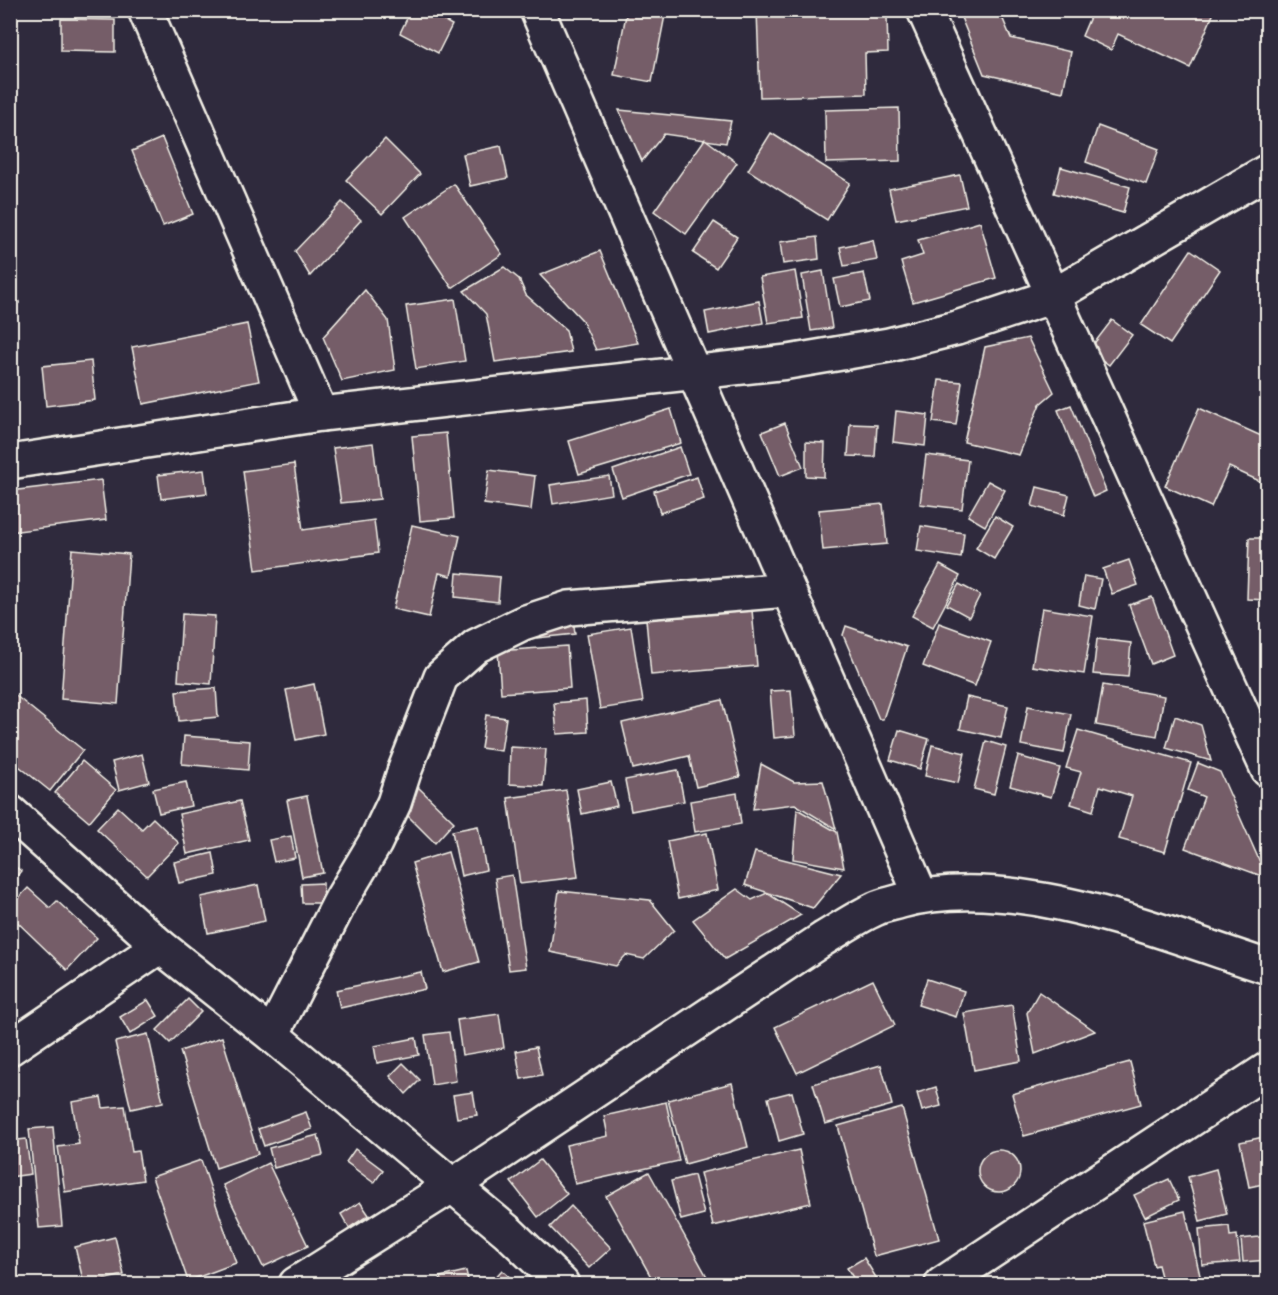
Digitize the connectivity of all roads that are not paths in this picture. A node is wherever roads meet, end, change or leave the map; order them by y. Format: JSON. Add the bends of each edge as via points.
{"nodes":[{"id":1,"x":145,"y":10,"type":"edge"},
{"id":2,"x":537,"y":10,"type":"edge"},
{"id":3,"x":924,"y":10,"type":"edge"},
{"id":4,"x":1268,"y":171,"type":"edge"},
{"id":5,"x":1053,"y":296,"type":"junction"},
{"id":6,"x":694,"y":374,"type":"junction"},
{"id":7,"x":321,"y":414,"type":"junction"},
{"id":8,"x":10,"y":462,"type":"edge"},
{"id":9,"x":788,"y":590,"type":"junction"},
{"id":10,"x":1268,"y":770,"type":"edge"},
{"id":11,"x":10,"y":812,"type":"edge"},
{"id":12,"x":921,"y":896,"type":"junction"},
{"id":13,"x":160,"y":946,"type":"junction"},
{"id":14,"x":1268,"y":967,"type":"edge"},
{"id":15,"x":272,"y":1035,"type":"junction"},
{"id":16,"x":10,"y":1048,"type":"edge"},
{"id":17,"x":1268,"y":1069,"type":"edge"},
{"id":18,"x":453,"y":1185,"type":"junction"},
{"id":19,"x":296,"y":1284,"type":"edge"},
{"id":20,"x":562,"y":1284,"type":"edge"},
{"id":21,"x":942,"y":1284,"type":"edge"}],
"edges":[{"from":1,"to":7,"type":"street"},
{"from":2,"to":6,"type":"street"},
{"from":3,"to":5,"type":"street"},
{"from":4,"to":5,"type":"street"},
{"from":5,"to":6,"type":"street","via":[[957,328],[889,345]]},
{"from":5,"to":10,"type":"street"},
{"from":6,"to":7,"type":"street"},
{"from":6,"to":9,"type":"street"},
{"from":7,"to":8,"type":"street"},
{"from":9,"to":12,"type":"street"},
{"from":9,"to":15,"type":"street","via":[[569,608],[523,623],[476,646],[441,677],[394,803]]},
{"from":11,"to":13,"type":"street"},
{"from":12,"to":14,"type":"street","via":[[975,892],[1082,907]]},
{"from":12,"to":18,"type":"street","via":[[875,908],[824,939]]},
{"from":13,"to":15,"type":"street"},
{"from":13,"to":16,"type":"street"},
{"from":15,"to":18,"type":"street"},
{"from":17,"to":21,"type":"street"},
{"from":18,"to":19,"type":"street"},
{"from":18,"to":20,"type":"street"}]}
